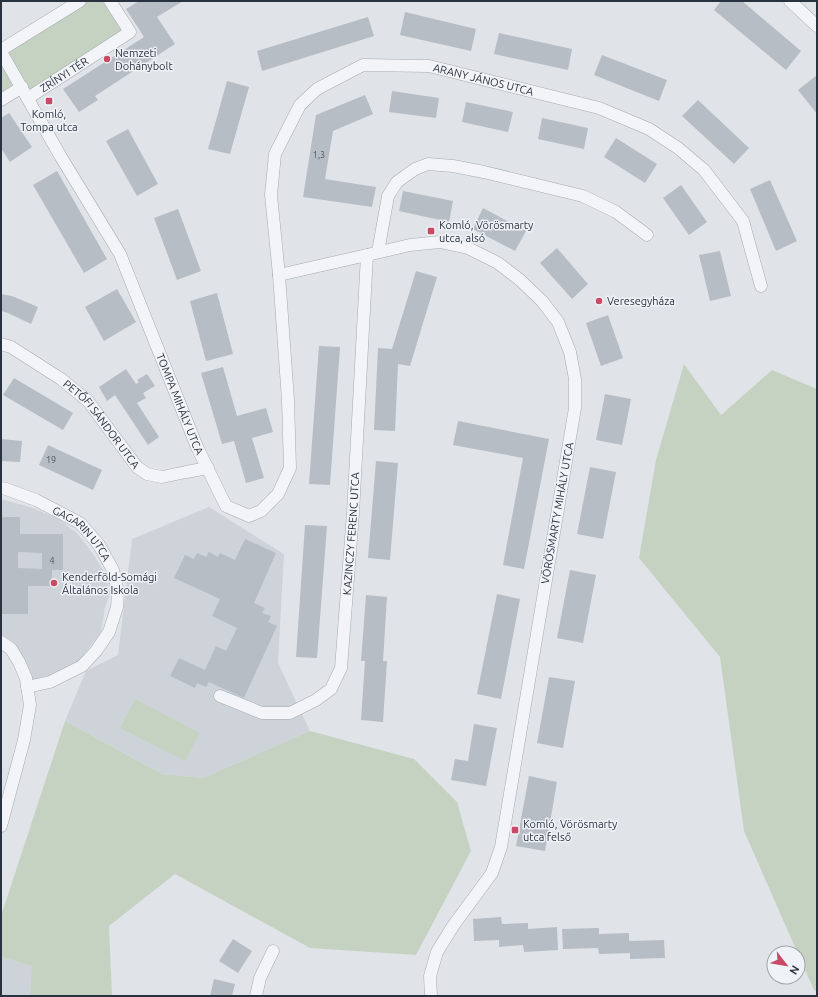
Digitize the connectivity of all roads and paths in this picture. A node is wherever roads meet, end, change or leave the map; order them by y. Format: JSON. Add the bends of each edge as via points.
{"nodes":[{"id":1,"x":80,"y":1,"type":"edge"},
{"id":2,"x":110,"y":1,"type":"edge"},
{"id":3,"x":790,"y":1,"type":"edge"},
{"id":4,"x":817,"y":26,"type":"edge"},
{"id":5,"x":1,"y":51,"type":"edge"},
{"id":6,"x":25,"y":92,"type":"junction"},
{"id":7,"x":1,"y":100,"type":"edge"},
{"id":8,"x":647,"y":235,"type":"dead end"},
{"id":9,"x":372,"y":254,"type":"junction"},
{"id":10,"x":279,"y":275,"type":"junction"},
{"id":11,"x":761,"y":286,"type":"dead end"},
{"id":12,"x":1,"y":344,"type":"edge"},
{"id":13,"x":208,"y":468,"type":"junction"},
{"id":14,"x":1,"y":488,"type":"edge"},
{"id":15,"x":1,"y":642,"type":"edge"},
{"id":16,"x":27,"y":687,"type":"junction"},
{"id":17,"x":220,"y":696,"type":"dead end"},
{"id":18,"x":1,"y":826,"type":"edge"},
{"id":19,"x":273,"y":950,"type":"dead end"},
{"id":20,"x":256,"y":996,"type":"edge"},
{"id":21,"x":431,"y":996,"type":"edge"}],
"edges":[{"from":1,"to":5,"type":"street"},
{"from":2,"to":6,"type":"street","name":"ZRÍNYI TÉR","via":[[130,32]]},
{"from":3,"to":4,"type":"street"},
{"from":5,"to":6,"type":"street","name":"TOMPA MIHÁLY UTCA"},
{"from":6,"to":7,"type":"street","name":"ZRÍNYI TÉR"},
{"from":6,"to":13,"type":"street","name":"TOMPA MIHÁLY UTCA","via":[[61,158],[120,254],[197,447]]},
{"from":8,"to":9,"type":"street","name":"KAZINCZY FERENC UTCA","via":[[616,212],[583,196],[484,172],[428,164],[415,169],[397,182],[388,196]]},
{"from":9,"to":10,"type":"street","name":"VÖRÖSMARTY MIHÁLY UTCA"},
{"from":9,"to":17,"type":"street","name":"KAZINCZY FERENC UTCA","via":[[341,668],[331,689],[290,713],[262,713]]},
{"from":9,"to":21,"type":"street","name":"VÖRÖSMARTY MIHÁLY UTCA","via":[[410,245],[440,242],[468,248],[498,263],[536,295],[558,322],[570,352],[575,379],[575,408],[500,846],[492,873],[453,926],[438,952],[430,976]]},
{"from":10,"to":11,"type":"street","name":"ARANY JÁNOS UTCA","via":[[271,195],[275,154],[300,105],[317,89],[362,66],[429,66],[599,108],[649,129],[678,148],[704,170],[743,221]]},
{"from":10,"to":13,"type":"street","name":"TOMPA MIHÁLY UTCA","via":[[290,468],[278,494],[261,511],[248,516],[226,506]]},
{"from":12,"to":13,"type":"street","name":"PETŐFI SÁNDOR UTCA","via":[[11,347],[61,379],[88,401],[137,467],[147,474],[162,477]]},
{"from":14,"to":16,"type":"street","name":"GAGARIN UTCA","via":[[36,500],[80,523],[99,545],[113,570],[118,592],[117,607],[109,632],[87,661],[50,682]]},
{"from":15,"to":16,"type":"street","via":[[11,649],[19,662]]},
{"from":16,"to":18,"type":"street","via":[[30,705],[24,740]]},
{"from":19,"to":20,"type":"street","via":[[260,978]]}]}
